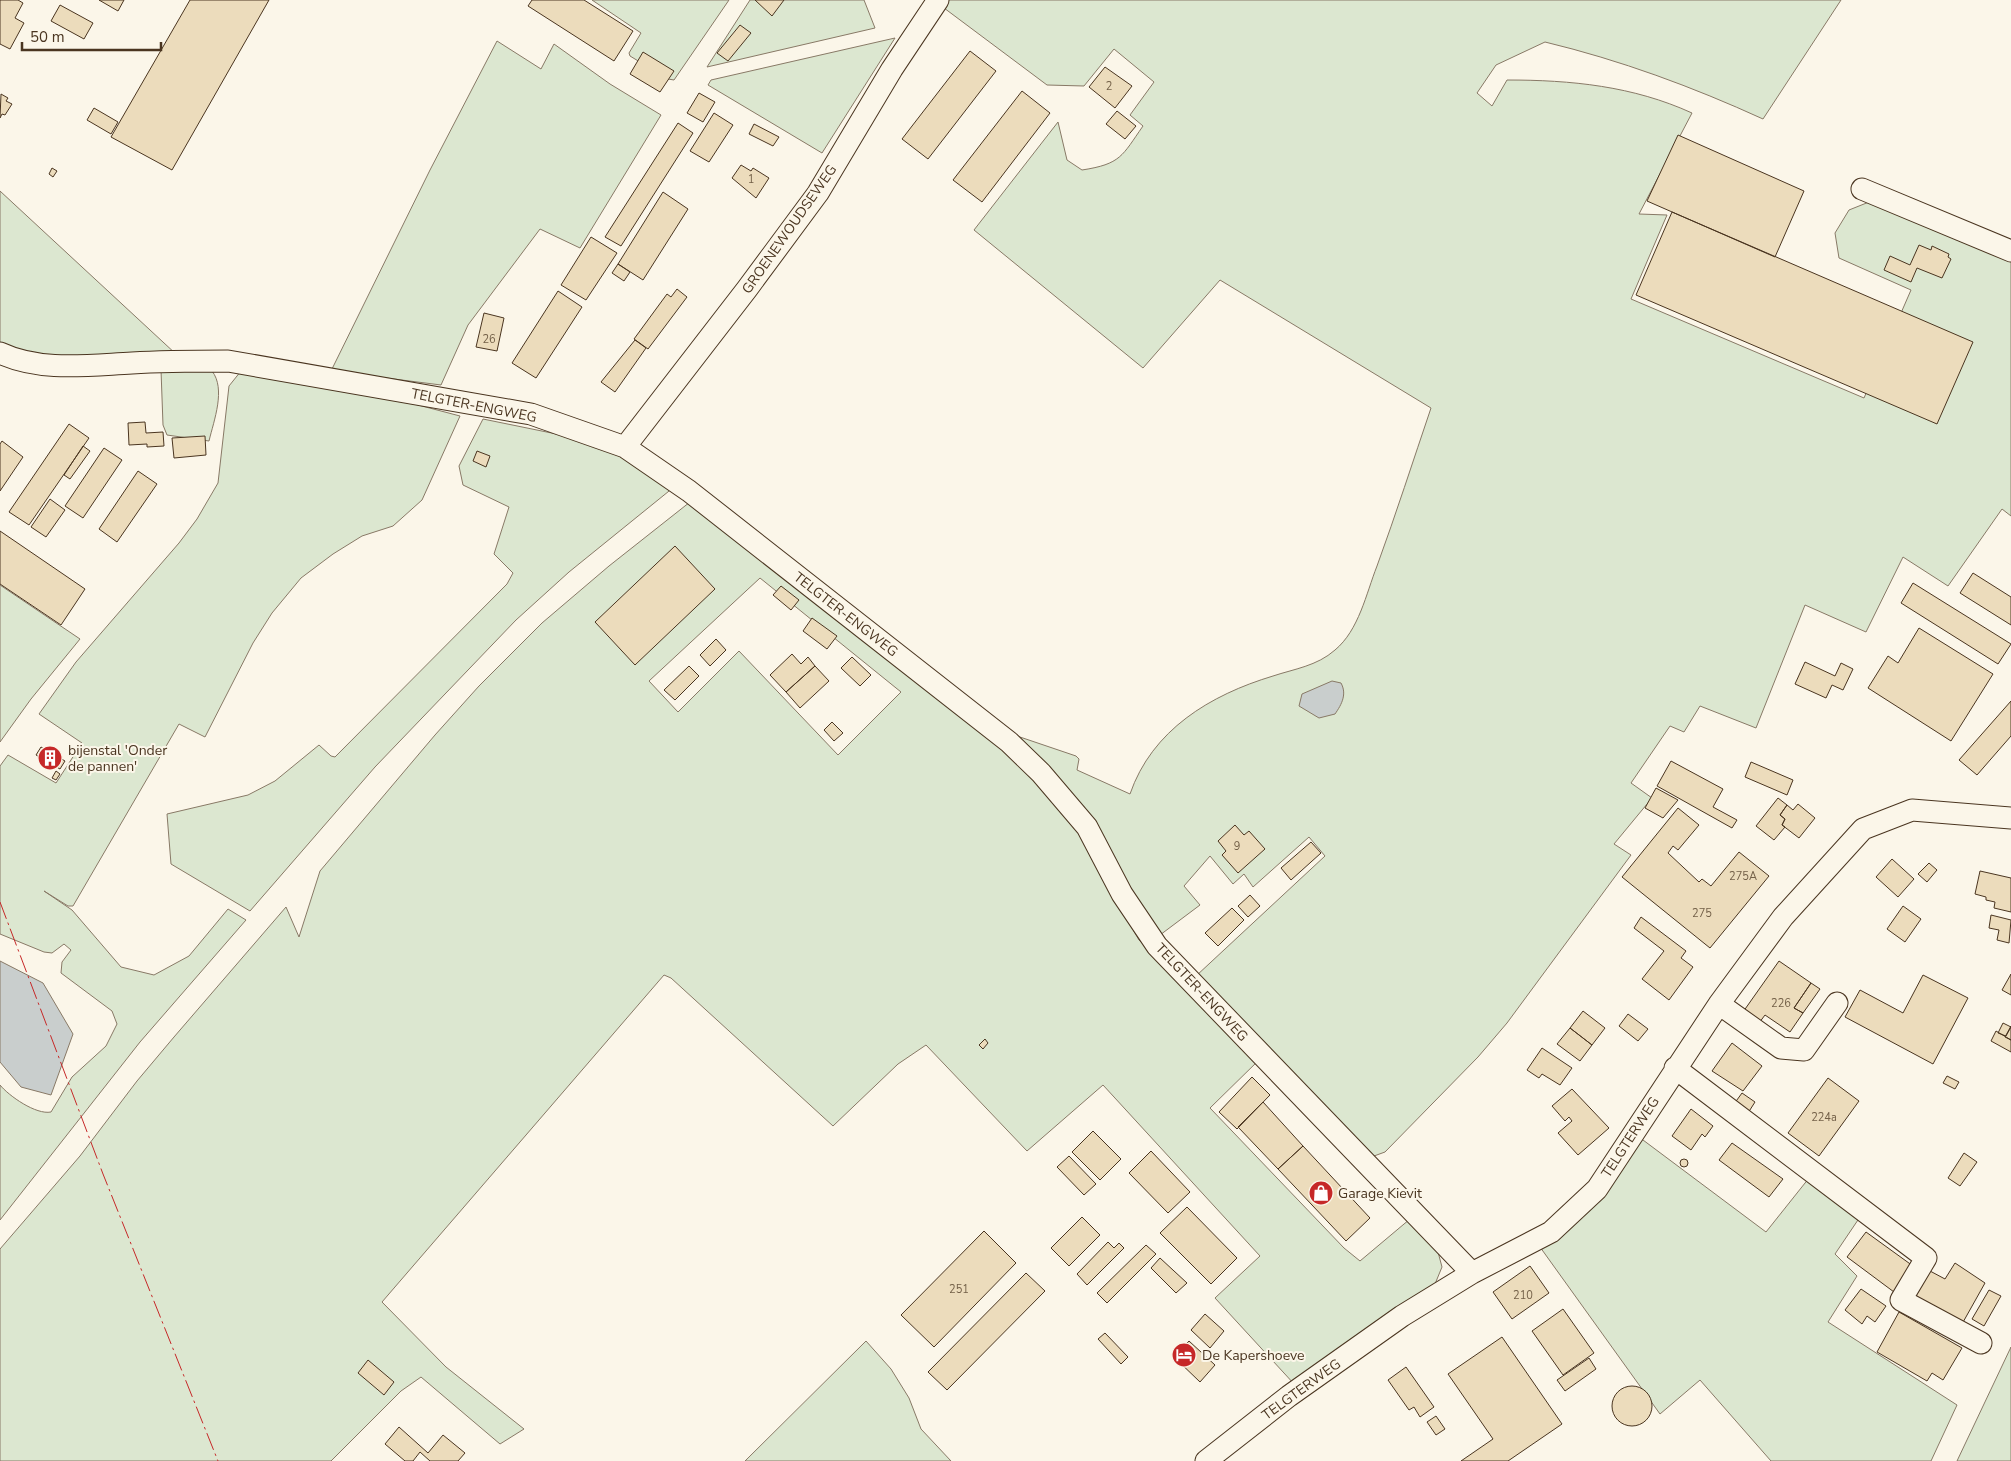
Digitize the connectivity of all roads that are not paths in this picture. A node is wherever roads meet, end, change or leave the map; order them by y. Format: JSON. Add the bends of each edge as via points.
{"nodes":[{"id":1,"x":938,"y":0,"type":"edge"},
{"id":2,"x":1862,"y":189,"type":"dead end"},
{"id":3,"x":2011,"y":250,"type":"edge"},
{"id":4,"x":0,"y":353,"type":"edge"},
{"id":5,"x":625,"y":447,"type":"junction"},
{"id":6,"x":2011,"y":818,"type":"edge"},
{"id":7,"x":1837,"y":1003,"type":"dead end"},
{"id":8,"x":1719,"y":1004,"type":"junction"},
{"id":9,"x":1675,"y":1068,"type":"junction"},
{"id":10,"x":1472,"y":1273,"type":"junction"},
{"id":11,"x":1981,"y":1343,"type":"dead end"},
{"id":12,"x":1206,"y":1461,"type":"edge"}],
"edges":[{"from":1,"to":5,"type":"street","name":"GROENEWOUDSEWEG","via":[[892,69],[818,193]]},
{"from":2,"to":3,"type":"street"},
{"from":4,"to":5,"type":"street","name":"TELGTER-ENGWEG","via":[[10,358],[58,366],[228,361],[531,414]]},
{"from":5,"to":10,"type":"street","name":"TELGTER-ENGWEG","via":[[690,491],[1009,742],[1041,773],[1087,827],[1122,894],[1157,946]]},
{"from":6,"to":8,"type":"street","name":"TELGTERWEG","via":[[1912,810],[1863,829],[1783,917]]},
{"from":7,"to":8,"type":"street","via":[[1804,1050],[1780,1048]]},
{"from":8,"to":9,"type":"street","name":"TELGTERWEG"},
{"from":9,"to":10,"type":"street","name":"TELGTERWEG","via":[[1597,1189],[1551,1232]]},
{"from":9,"to":11,"type":"street","via":[[1926,1258],[1901,1300]]},
{"from":10,"to":12,"type":"street","name":"TELGTERWEG","via":[[1402,1316]]}]}
